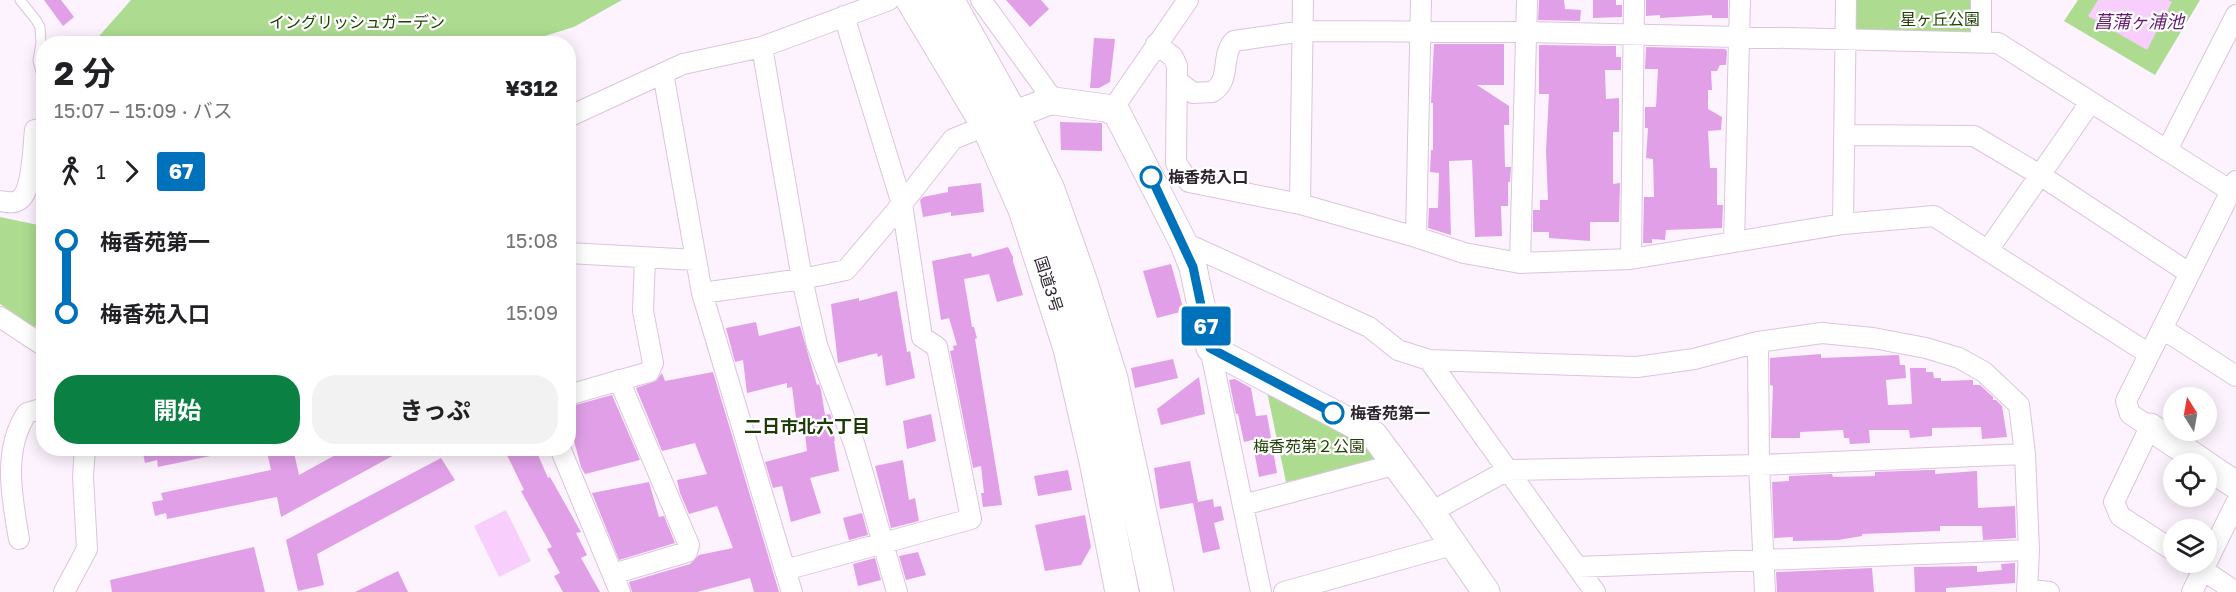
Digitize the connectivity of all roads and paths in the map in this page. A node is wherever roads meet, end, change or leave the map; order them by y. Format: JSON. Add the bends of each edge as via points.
{"nodes":[{"id":1,"x":20,"y":0,"type":"edge"},
{"id":2,"x":889,"y":0,"type":"edge"},
{"id":3,"x":913,"y":0,"type":"edge"},
{"id":4,"x":948,"y":0,"type":"edge"},
{"id":5,"x":981,"y":0,"type":"edge"},
{"id":6,"x":1188,"y":0,"type":"edge"},
{"id":7,"x":1303,"y":0,"type":"edge"},
{"id":8,"x":1421,"y":0,"type":"edge"},
{"id":9,"x":1527,"y":0,"type":"edge"},
{"id":10,"x":1634,"y":0,"type":"edge"},
{"id":11,"x":1740,"y":0,"type":"edge"},
{"id":12,"x":1846,"y":0,"type":"edge"},
{"id":13,"x":1981,"y":0,"type":"edge"},
{"id":14,"x":2236,"y":15,"type":"edge"},
{"id":15,"x":844,"y":16,"type":"junction"},
{"id":16,"x":1303,"y":31,"type":"junction"},
{"id":17,"x":1527,"y":32,"type":"junction"},
{"id":18,"x":1421,"y":33,"type":"junction"},
{"id":19,"x":1633,"y":34,"type":"junction"},
{"id":20,"x":41,"y":36,"type":"edge"},
{"id":21,"x":1739,"y":39,"type":"junction"},
{"id":22,"x":1846,"y":40,"type":"junction"},
{"id":23,"x":1981,"y":42,"type":"junction"},
{"id":24,"x":1156,"y":44,"type":"junction"},
{"id":25,"x":762,"y":47,"type":"junction"},
{"id":26,"x":663,"y":73,"type":"junction"},
{"id":27,"x":1179,"y":82,"type":"junction"},
{"id":28,"x":1054,"y":101,"type":"junction"},
{"id":29,"x":2090,"y":103,"type":"junction"},
{"id":30,"x":1112,"y":111,"type":"junction"},
{"id":31,"x":576,"y":113,"type":"edge"},
{"id":32,"x":1000,"y":120,"type":"junction"},
{"id":33,"x":36,"y":130,"type":"edge"},
{"id":34,"x":1846,"y":135,"type":"junction"},
{"id":35,"x":2167,"y":150,"type":"junction"},
{"id":36,"x":2040,"y":175,"type":"junction"},
{"id":37,"x":2234,"y":186,"type":"edge"},
{"id":38,"x":0,"y":201,"type":"edge"},
{"id":39,"x":902,"y":204,"type":"junction"},
{"id":40,"x":1300,"y":204,"type":"junction"},
{"id":41,"x":1843,"y":224,"type":"junction"},
{"id":42,"x":1416,"y":237,"type":"junction"},
{"id":43,"x":1183,"y":242,"type":"junction"},
{"id":44,"x":1734,"y":242,"type":"junction"},
{"id":45,"x":1988,"y":250,"type":"junction"},
{"id":46,"x":576,"y":254,"type":"edge"},
{"id":47,"x":645,"y":258,"type":"junction"},
{"id":48,"x":1631,"y":259,"type":"junction"},
{"id":49,"x":696,"y":260,"type":"junction"},
{"id":50,"x":1520,"y":263,"type":"junction"},
{"id":51,"x":2189,"y":273,"type":"junction"},
{"id":52,"x":802,"y":279,"type":"junction"},
{"id":53,"x":702,"y":293,"type":"junction"},
{"id":54,"x":0,"y":316,"type":"edge"},
{"id":55,"x":2163,"y":329,"type":"junction"},
{"id":56,"x":36,"y":341,"type":"edge"},
{"id":57,"x":1758,"y":342,"type":"junction"},
{"id":58,"x":1210,"y":348,"type":"junction"},
{"id":59,"x":2149,"y":354,"type":"junction"},
{"id":60,"x":1429,"y":360,"type":"junction"},
{"id":61,"x":2233,"y":367,"type":"edge"},
{"id":62,"x":619,"y":380,"type":"junction"},
{"id":63,"x":576,"y":393,"type":"edge"},
{"id":64,"x":36,"y":410,"type":"edge"},
{"id":65,"x":2150,"y":427,"type":"junction"},
{"id":66,"x":2189,"y":453,"type":"edge"},
{"id":67,"x":2025,"y":454,"type":"junction"},
{"id":68,"x":84,"y":456,"type":"edge"},
{"id":69,"x":563,"y":456,"type":"edge"},
{"id":70,"x":1397,"y":464,"type":"junction"},
{"id":71,"x":1759,"y":465,"type":"junction"},
{"id":72,"x":1508,"y":470,"type":"junction"},
{"id":73,"x":2217,"y":471,"type":"edge"},
{"id":74,"x":2236,"y":484,"type":"edge"},
{"id":75,"x":2236,"y":503,"type":"edge"},
{"id":76,"x":1243,"y":505,"type":"junction"},
{"id":77,"x":7,"y":506,"type":"edge"},
{"id":78,"x":1431,"y":512,"type":"junction"},
{"id":79,"x":2217,"y":534,"type":"edge"},
{"id":80,"x":19,"y":539,"type":"dead end"},
{"id":81,"x":883,"y":543,"type":"junction"},
{"id":82,"x":2163,"y":544,"type":"edge"},
{"id":83,"x":1452,"y":545,"type":"junction"},
{"id":84,"x":2029,"y":550,"type":"junction"},
{"id":85,"x":1763,"y":559,"type":"junction"},
{"id":86,"x":1577,"y":567,"type":"junction"},
{"id":87,"x":785,"y":570,"type":"junction"},
{"id":88,"x":2196,"y":573,"type":"edge"},
{"id":89,"x":2208,"y":573,"type":"edge"},
{"id":90,"x":617,"y":583,"type":"edge"},
{"id":91,"x":2028,"y":590,"type":"edge"},
{"id":92,"x":64,"y":592,"type":"edge"},
{"id":93,"x":792,"y":592,"type":"edge"},
{"id":94,"x":897,"y":592,"type":"edge"},
{"id":95,"x":1122,"y":592,"type":"edge"},
{"id":96,"x":1157,"y":592,"type":"edge"},
{"id":97,"x":1261,"y":592,"type":"edge"},
{"id":98,"x":1284,"y":592,"type":"edge"},
{"id":99,"x":1486,"y":592,"type":"edge"},
{"id":100,"x":1595,"y":592,"type":"edge"},
{"id":101,"x":1765,"y":592,"type":"edge"},
{"id":102,"x":2049,"y":592,"type":"edge"},
{"id":103,"x":2192,"y":592,"type":"edge"},
{"id":104,"x":2236,"y":592,"type":"edge"}],
"edges":[{"from":1,"to":20,"type":"lane","via":[[40,27]]},
{"from":2,"to":15,"type":"street"},
{"from":3,"to":32,"type":"highway","name":"国道3号"},
{"from":4,"to":32,"type":"highway","name":"国道3号"},
{"from":5,"to":28,"type":"street"},
{"from":6,"to":24,"type":"street"},
{"from":7,"to":16,"type":"street"},
{"from":8,"to":18,"type":"street"},
{"from":9,"to":17,"type":"street"},
{"from":10,"to":19,"type":"street"},
{"from":11,"to":21,"type":"street"},
{"from":12,"to":22,"type":"street"},
{"from":13,"to":23,"type":"street"},
{"from":14,"to":35,"type":"street"},
{"from":15,"to":25,"type":"street"},
{"from":15,"to":39,"type":"street"},
{"from":16,"to":18,"type":"street"},
{"from":16,"to":27,"type":"street","via":[[1234,41],[1228,48],[1223,82],[1212,92],[1193,93]]},
{"from":16,"to":40,"type":"street"},
{"from":17,"to":18,"type":"street"},
{"from":17,"to":19,"type":"street"},
{"from":17,"to":50,"type":"street"},
{"from":18,"to":42,"type":"street"},
{"from":19,"to":21,"type":"street"},
{"from":19,"to":48,"type":"street"},
{"from":21,"to":22,"type":"street"},
{"from":21,"to":44,"type":"street"},
{"from":22,"to":23,"type":"street"},
{"from":22,"to":34,"type":"street"},
{"from":23,"to":29,"type":"street","via":[[1998,43]]},
{"from":24,"to":27,"type":"street","via":[[1176,61]]},
{"from":24,"to":30,"type":"street"},
{"from":25,"to":26,"type":"street","via":[[683,64]]},
{"from":25,"to":52,"type":"street"},
{"from":26,"to":31,"type":"street"},
{"from":26,"to":49,"type":"street"},
{"from":27,"to":40,"type":"street","via":[[1176,163],[1189,182]]},
{"from":28,"to":30,"type":"street"},
{"from":28,"to":32,"type":"street"},
{"from":29,"to":35,"type":"street"},
{"from":29,"to":36,"type":"street"},
{"from":30,"to":43,"type":"street","via":[[1120,117]]},
{"from":32,"to":39,"type":"street","via":[[953,139]]},
{"from":32,"to":95,"type":"highway","name":"国道3号","via":[[1070,348]]},
{"from":32,"to":96,"type":"highway","name":"国道3号","via":[[1048,190],[1080,280],[1111,379]]},
{"from":33,"to":38,"type":"street","via":[[26,192],[18,201]]},
{"from":34,"to":36,"type":"street","via":[[1974,136]]},
{"from":34,"to":41,"type":"street"},
{"from":35,"to":37,"type":"street"},
{"from":36,"to":45,"type":"street"},
{"from":36,"to":51,"type":"street"},
{"from":37,"to":51,"type":"street"},
{"from":39,"to":52,"type":"street","via":[[846,270]]},
{"from":39,"to":81,"type":"street","via":[[922,337],[938,347],[971,519]]},
{"from":40,"to":42,"type":"street"},
{"from":41,"to":44,"type":"street"},
{"from":41,"to":45,"type":"street","via":[[1935,216]]},
{"from":42,"to":50,"type":"street","via":[[1464,253]]},
{"from":43,"to":58,"type":"street","via":[[1193,267]]},
{"from":43,"to":60,"type":"street","via":[[1369,327],[1398,350]]},
{"from":44,"to":48,"type":"street"},
{"from":45,"to":59,"type":"street"},
{"from":46,"to":47,"type":"street"},
{"from":47,"to":49,"type":"street"},
{"from":47,"to":62,"type":"street","via":[[643,311],[653,363],[649,372]]},
{"from":48,"to":50,"type":"street"},
{"from":49,"to":53,"type":"street"},
{"from":51,"to":55,"type":"street"},
{"from":52,"to":53,"type":"street"},
{"from":52,"to":81,"type":"street","via":[[817,345],[855,446]]},
{"from":53,"to":87,"type":"street"},
{"from":54,"to":56,"type":"street"},
{"from":55,"to":59,"type":"street"},
{"from":55,"to":61,"type":"street"},
{"from":57,"to":60,"type":"street","via":[[1694,359],[1637,367]]},
{"from":57,"to":67,"type":"street","via":[[1822,333],[1873,338],[1959,358],[1984,372],[2019,405]]},
{"from":57,"to":71,"type":"street"},
{"from":58,"to":70,"type":"street","via":[[1374,435]]},
{"from":58,"to":76,"type":"street"},
{"from":59,"to":65,"type":"street","via":[[2126,401],[2130,414]]},
{"from":60,"to":72,"type":"street"},
{"from":62,"to":63,"type":"street"},
{"from":62,"to":90,"type":"street","via":[[689,545],[687,552]]},
{"from":64,"to":77,"type":"street","via":[[27,413],[15,435]]},
{"from":65,"to":66,"type":"street"},
{"from":65,"to":82,"type":"street","via":[[2114,502],[2120,516]]},
{"from":67,"to":71,"type":"street"},
{"from":67,"to":84,"type":"street"},
{"from":68,"to":92,"type":"street","via":[[87,549]]},
{"from":69,"to":90,"type":"street"},
{"from":70,"to":76,"type":"street"},
{"from":70,"to":78,"type":"street"},
{"from":71,"to":72,"type":"street"},
{"from":71,"to":85,"type":"street"},
{"from":72,"to":78,"type":"street"},
{"from":72,"to":86,"type":"street"},
{"from":73,"to":74,"type":"street"},
{"from":75,"to":79,"type":"street"},
{"from":76,"to":97,"type":"street"},
{"from":77,"to":80,"type":"street"},
{"from":78,"to":83,"type":"street"},
{"from":81,"to":87,"type":"street"},
{"from":81,"to":94,"type":"street"},
{"from":83,"to":98,"type":"street"},
{"from":83,"to":99,"type":"street"},
{"from":84,"to":85,"type":"street"},
{"from":84,"to":91,"type":"street"},
{"from":85,"to":86,"type":"street"},
{"from":85,"to":101,"type":"street"},
{"from":86,"to":100,"type":"street"},
{"from":87,"to":93,"type":"street"},
{"from":88,"to":103,"type":"street"},
{"from":89,"to":104,"type":"street"},
{"from":91,"to":102,"type":"street"}]}
